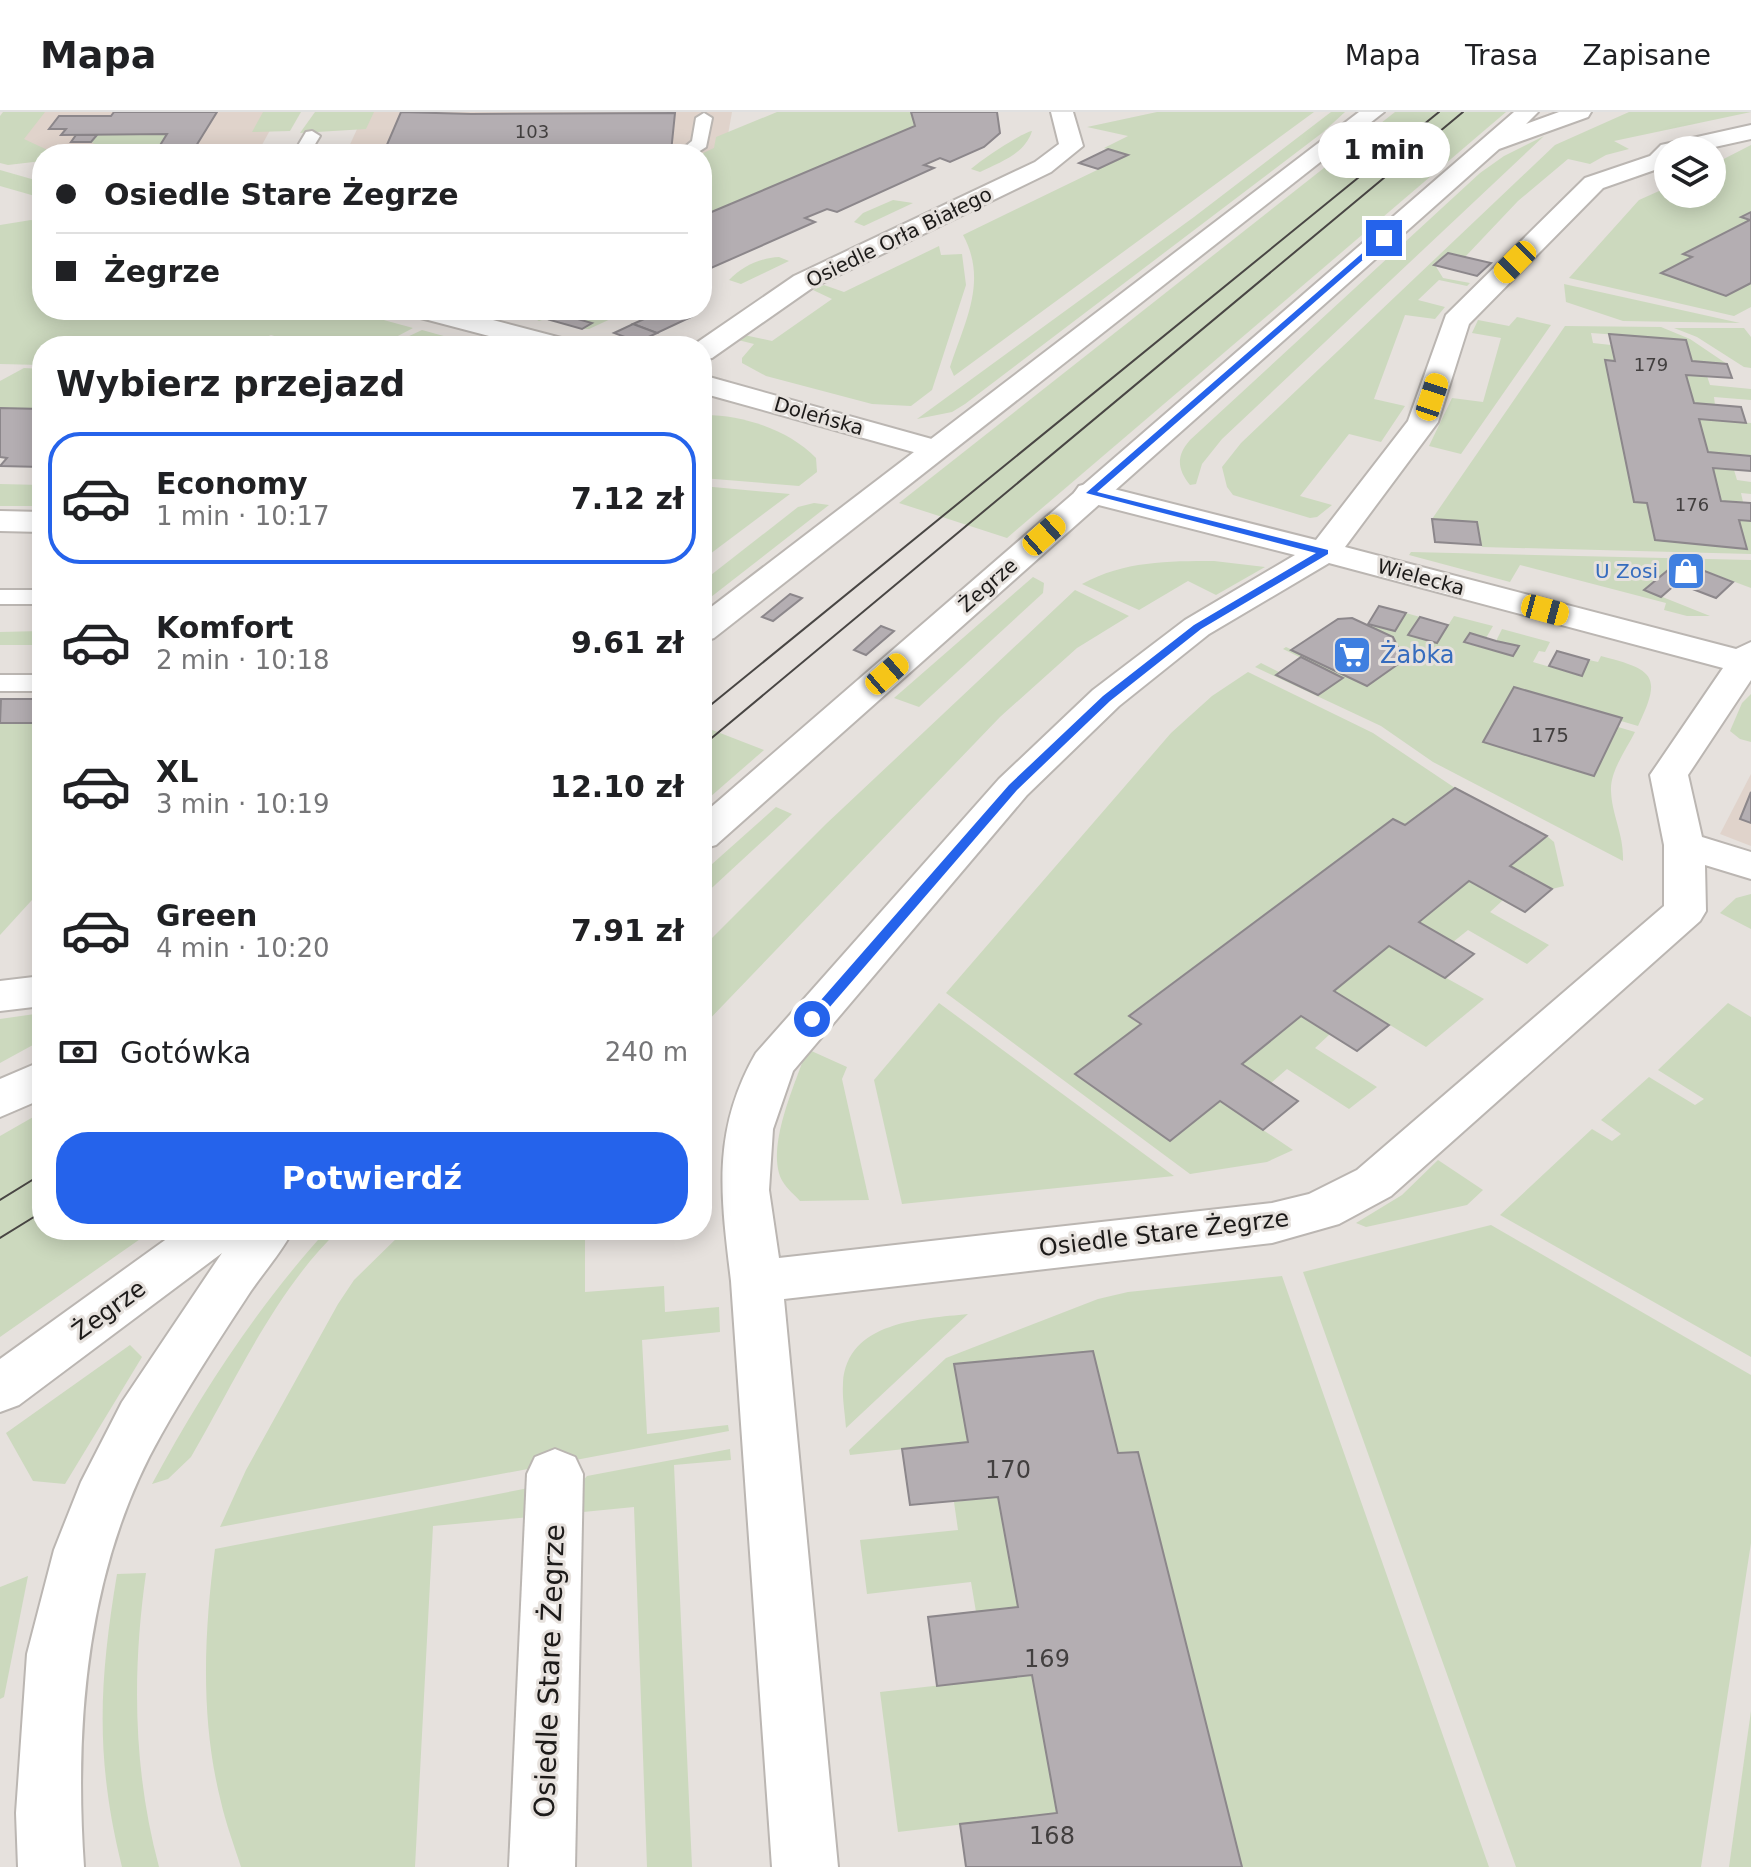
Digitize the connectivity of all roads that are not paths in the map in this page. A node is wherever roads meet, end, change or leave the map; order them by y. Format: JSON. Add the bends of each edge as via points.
{"nodes":[{"id":1,"x":1062,"y":112,"type":"edge"},
{"id":2,"x":1373,"y":112,"type":"edge"},
{"id":3,"x":1527,"y":112,"type":"edge"},
{"id":4,"x":1580,"y":112,"type":"edge"},
{"id":5,"x":704,"y":118,"type":"dead end"},
{"id":6,"x":1751,"y":132,"type":"edge"},
{"id":7,"x":312,"y":136,"type":"dead end"},
{"id":8,"x":1726,"y":137,"type":"edge"},
{"id":9,"x":307,"y":144,"type":"edge"},
{"id":10,"x":699,"y":144,"type":"edge"},
{"id":11,"x":1483,"y":149,"type":"junction"},
{"id":12,"x":1654,"y":162,"type":"edge"},
{"id":13,"x":461,"y":320,"type":"edge"},
{"id":14,"x":521,"y":336,"type":"edge"},
{"id":15,"x":712,"y":345,"type":"edge"},
{"id":16,"x":712,"y":387,"type":"edge"},
{"id":17,"x":935,"y":449,"type":"junction"},
{"id":18,"x":1090,"y":493,"type":"junction"},
{"id":19,"x":0,"y":521,"type":"edge"},
{"id":20,"x":32,"y":522,"type":"edge"},
{"id":21,"x":1324,"y":552,"type":"junction"},
{"id":22,"x":0,"y":597,"type":"edge"},
{"id":23,"x":32,"y":597,"type":"edge"},
{"id":24,"x":712,"y":623,"type":"edge"},
{"id":25,"x":1748,"y":660,"type":"edge"},
{"id":26,"x":0,"y":683,"type":"edge"},
{"id":27,"x":32,"y":683,"type":"edge"},
{"id":28,"x":712,"y":827,"type":"edge"},
{"id":29,"x":1684,"y":845,"type":"junction"},
{"id":30,"x":1751,"y":866,"type":"edge"},
{"id":31,"x":32,"y":992,"type":"edge"},
{"id":32,"x":0,"y":996,"type":"edge"},
{"id":33,"x":32,"y":1083,"type":"edge"},
{"id":34,"x":0,"y":1100,"type":"edge"},
{"id":35,"x":202,"y":1240,"type":"edge"},
{"id":36,"x":260,"y":1240,"type":"edge"},
{"id":37,"x":757,"y":1281,"type":"junction"},
{"id":38,"x":0,"y":1389,"type":"edge"},
{"id":39,"x":555,"y":1474,"type":"dead end"},
{"id":40,"x":51,"y":1867,"type":"edge"},
{"id":41,"x":542,"y":1867,"type":"edge"},
{"id":42,"x":805,"y":1867,"type":"edge"}],
"edges":[{"from":1,"to":15,"type":"street","name":"Osiedle Orła Białego","via":[[1071,146],[1043,167],[803,282]]},
{"from":2,"to":17,"type":"street"},
{"from":3,"to":11,"type":"street","name":"Żegrze"},
{"from":4,"to":11,"type":"street"},
{"from":5,"to":10,"type":"lane"},
{"from":6,"to":8,"type":"street"},
{"from":7,"to":9,"type":"lane"},
{"from":11,"to":18,"type":"street","name":"Żegrze"},
{"from":12,"to":21,"type":"street","via":[[1594,183],[1456,321],[1423,422]]},
{"from":13,"to":14,"type":"street"},
{"from":16,"to":17,"type":"street","name":"Doleńska"},
{"from":17,"to":24,"type":"street"},
{"from":18,"to":21,"type":"street","name":"Wielecka"},
{"from":18,"to":28,"type":"street","name":"Żegrze"},
{"from":19,"to":20,"type":"street"},
{"from":21,"to":25,"type":"street","name":"Wielecka"},
{"from":21,"to":37,"type":"street","via":[[1197,627],[1106,698],[1013,787],[772,1065],[749,1129],[745,1190]]},
{"from":22,"to":23,"type":"lane"},
{"from":25,"to":29,"type":"street","name":"Osiedle Stare Żegrze","via":[[1669,775]]},
{"from":26,"to":27,"type":"lane"},
{"from":29,"to":30,"type":"street"},
{"from":29,"to":37,"type":"street","name":"Osiedle Stare Żegrze","via":[[1685,911],[1374,1183],[1322,1210],[1272,1223]]},
{"from":31,"to":32,"type":"street"},
{"from":33,"to":34,"type":"street"},
{"from":35,"to":38,"type":"street","name":"Żegrze"},
{"from":36,"to":40,"type":"street","via":[[141,1419],[83,1550],[57,1654],[48,1813]]},
{"from":37,"to":42,"type":"street"},
{"from":39,"to":41,"type":"street","name":"Osiedle Stare Żegrze"}]}
